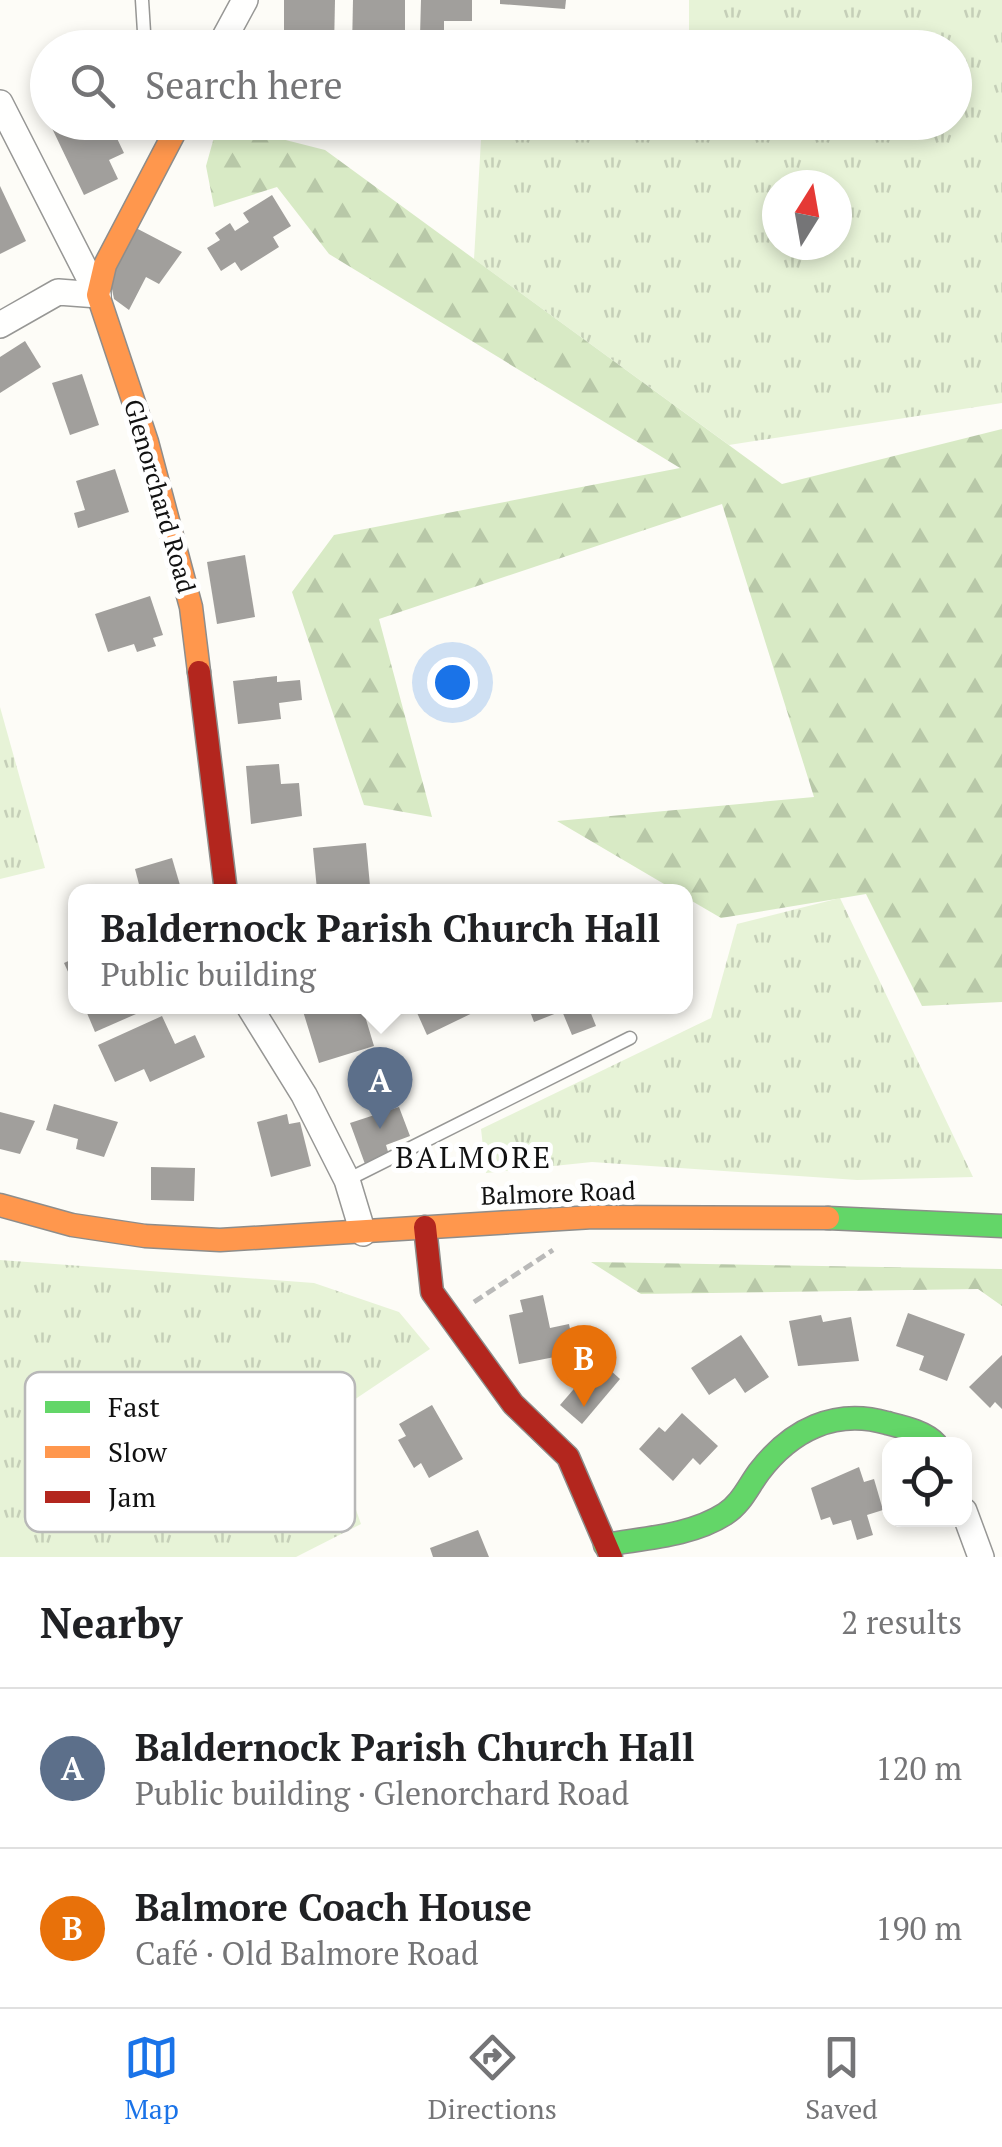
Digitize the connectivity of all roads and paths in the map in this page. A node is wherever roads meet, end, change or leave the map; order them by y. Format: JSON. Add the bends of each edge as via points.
{"nodes":[{"id":1,"x":142,"y":0,"type":"edge"},
{"id":2,"x":244,"y":0,"type":"edge"},
{"id":3,"x":144,"y":30,"type":"edge"},
{"id":4,"x":229,"y":30,"type":"edge"},
{"id":5,"x":0,"y":103,"type":"edge"},
{"id":6,"x":170,"y":140,"type":"edge"},
{"id":7,"x":98,"y":295,"type":"junction"},
{"id":8,"x":0,"y":325,"type":"edge"},
{"id":9,"x":225,"y":884,"type":"edge"},
{"id":10,"x":254,"y":1014,"type":"edge"},
{"id":11,"x":630,"y":1038,"type":"dead end"},
{"id":12,"x":347,"y":1180,"type":"junction"},
{"id":13,"x":0,"y":1205,"type":"edge"},
{"id":14,"x":1002,"y":1226,"type":"edge"},
{"id":15,"x":425,"y":1227,"type":"junction"},
{"id":16,"x":363,"y":1234,"type":"junction"},
{"id":17,"x":562,"y":1244,"type":"dead end"},
{"id":18,"x":450,"y":1317,"type":"junction"},
{"id":19,"x":928,"y":1437,"type":"edge"},
{"id":20,"x":970,"y":1527,"type":"edge"},
{"id":21,"x":608,"y":1551,"type":"edge"},
{"id":22,"x":981,"y":1557,"type":"edge"}],
"edges":[{"from":1,"to":3,"type":"lane"},
{"from":2,"to":4,"type":"street"},
{"from":5,"to":7,"type":"street"},
{"from":6,"to":7,"type":"street","via":[[104,265]]},
{"from":7,"to":8,"type":"street","via":[[58,292]]},
{"from":7,"to":9,"type":"street","name":"Glenorchard Road","via":[[191,607]]},
{"from":10,"to":12,"type":"street"},
{"from":11,"to":12,"type":"lane"},
{"from":12,"to":16,"type":"street"},
{"from":13,"to":16,"type":"street","name":"Balmore Road","via":[[182,1241]]},
{"from":14,"to":15,"type":"street","name":"Balmore Road","via":[[740,1215]]},
{"from":15,"to":16,"type":"street","name":"Balmore Road"},
{"from":15,"to":18,"type":"street","via":[[432,1292]]},
{"from":17,"to":18,"type":"path"},
{"from":18,"to":21,"type":"street","via":[[513,1404],[568,1457]]},
{"from":19,"to":21,"type":"street","via":[[882,1419],[827,1416],[762,1468],[730,1511]]},
{"from":20,"to":22,"type":"street"}]}
